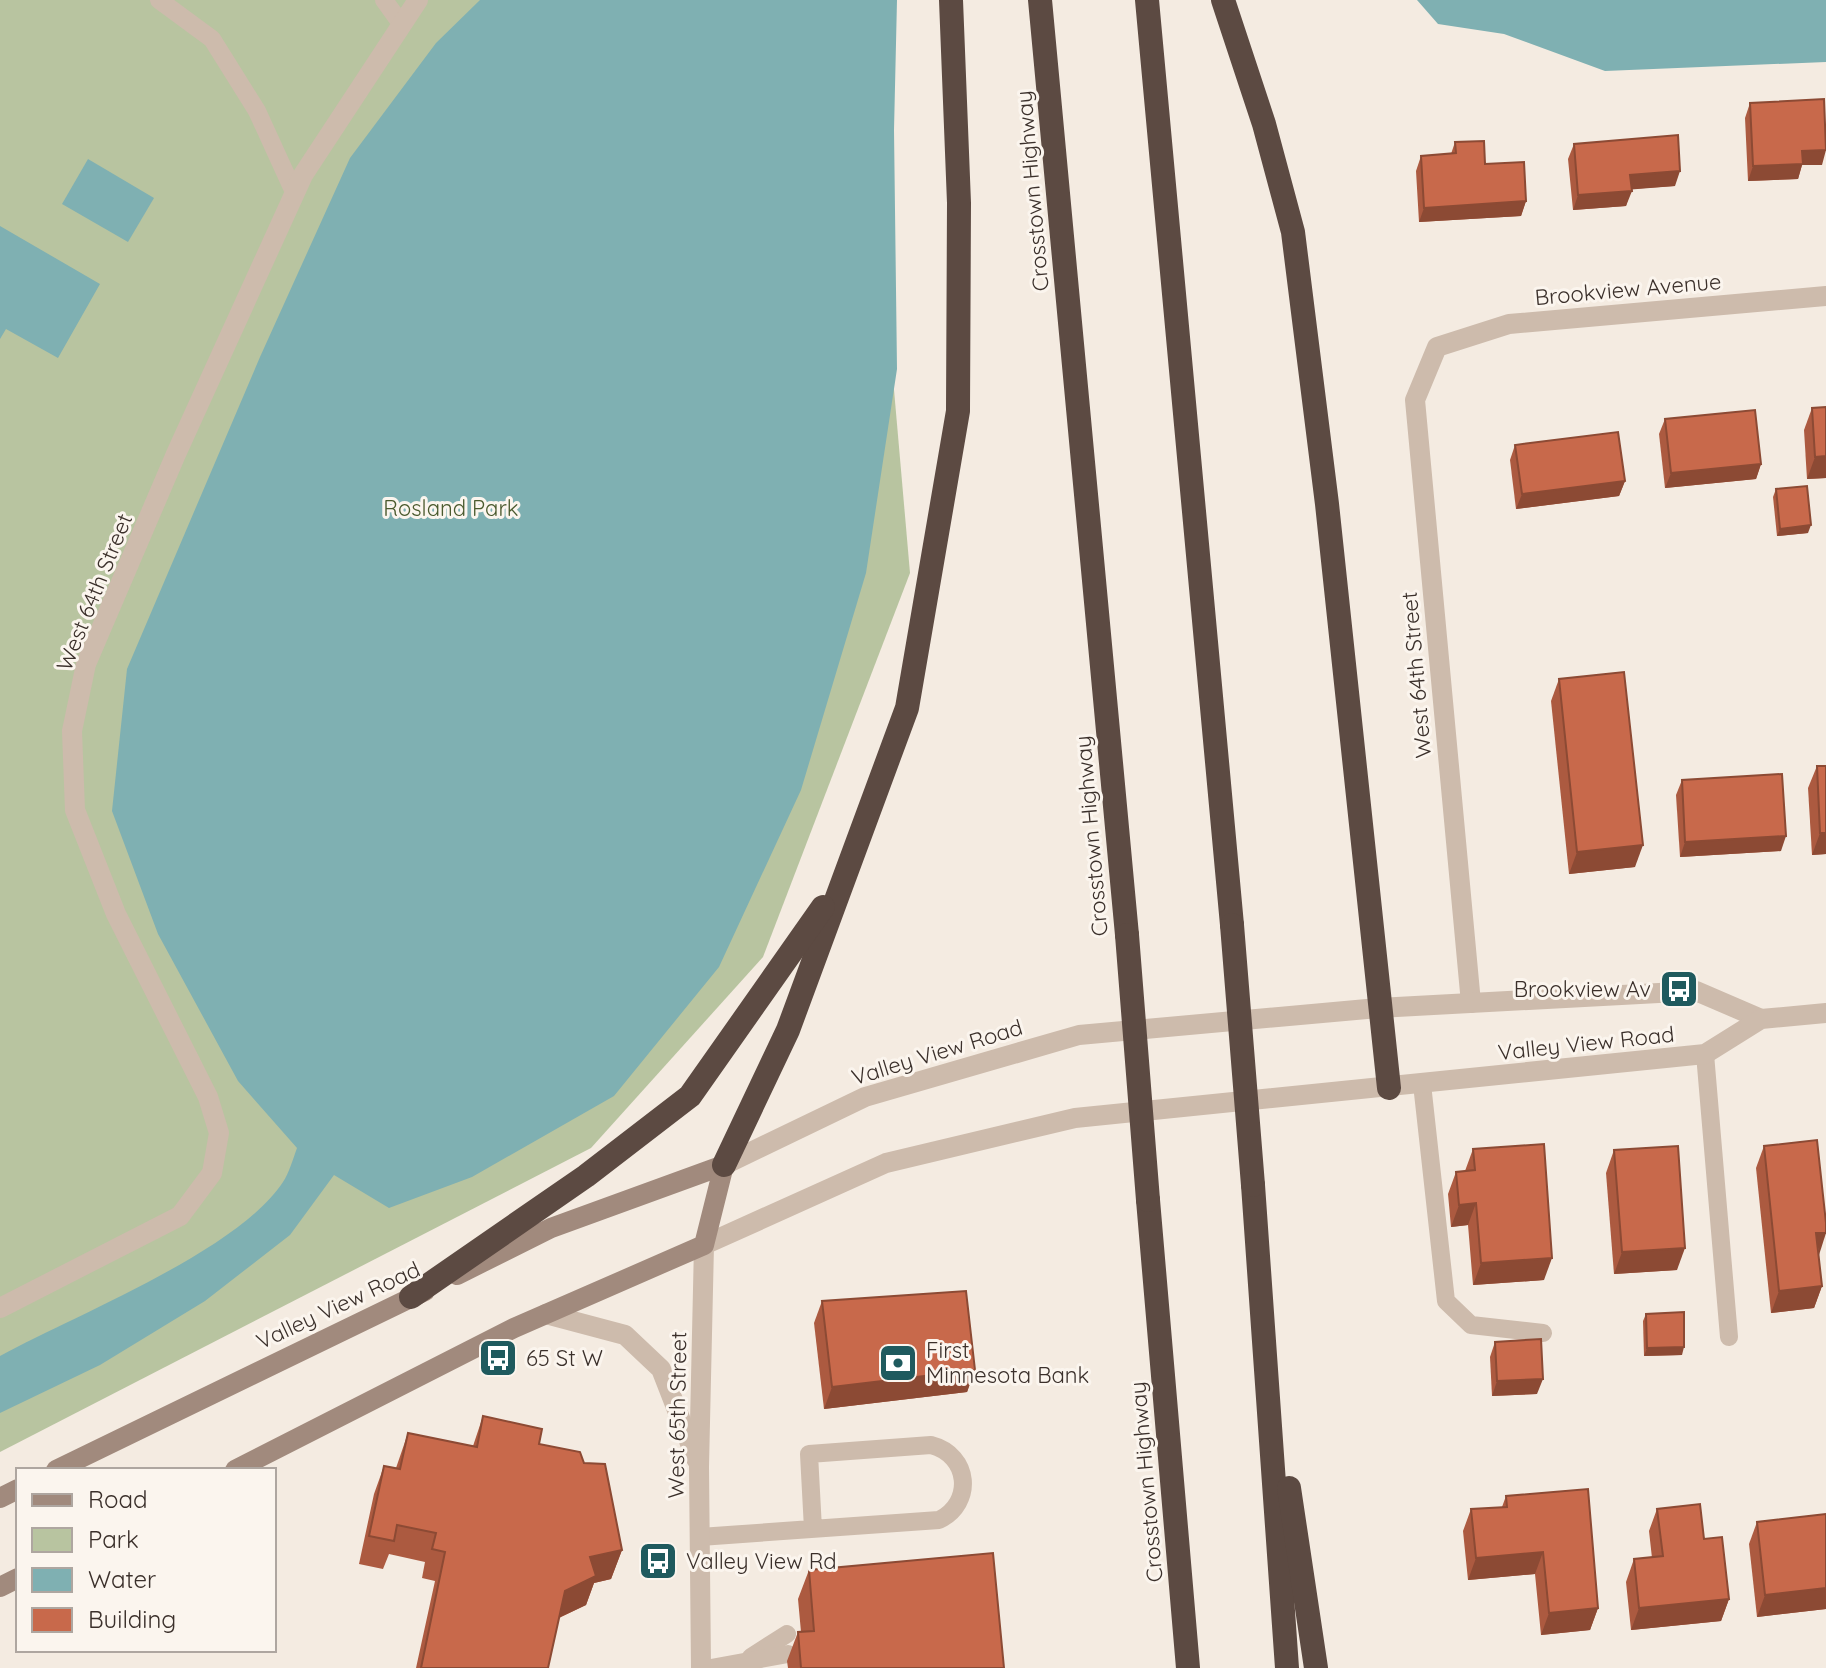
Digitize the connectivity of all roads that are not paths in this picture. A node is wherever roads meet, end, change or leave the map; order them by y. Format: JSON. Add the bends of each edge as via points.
{"nodes":[{"id":1,"x":159,"y":0,"type":"edge"},
{"id":2,"x":384,"y":0,"type":"edge"},
{"id":3,"x":418,"y":0,"type":"edge"},
{"id":4,"x":951,"y":0,"type":"edge"},
{"id":5,"x":1040,"y":0,"type":"edge"},
{"id":6,"x":1147,"y":0,"type":"edge"},
{"id":7,"x":1223,"y":0,"type":"edge"},
{"id":8,"x":402,"y":25,"type":"junction"},
{"id":9,"x":294,"y":192,"type":"junction"},
{"id":10,"x":1826,"y":296,"type":"edge"},
{"id":11,"x":1437,"y":347,"type":"joint"},
{"id":12,"x":846,"y":872,"type":"junction"},
{"id":13,"x":1471,"y":1003,"type":"junction"},
{"id":14,"x":1378,"y":1008,"type":"junction"},
{"id":15,"x":1826,"y":1013,"type":"edge"},
{"id":16,"x":1761,"y":1019,"type":"junction"},
{"id":17,"x":1705,"y":1054,"type":"junction"},
{"id":18,"x":1422,"y":1084,"type":"junction"},
{"id":19,"x":1389,"y":1088,"type":"junction"},
{"id":20,"x":724,"y":1165,"type":"junction"},
{"id":21,"x":704,"y":1245,"type":"junction"},
{"id":22,"x":411,"y":1297,"type":"junction"},
{"id":23,"x":0,"y":1308,"type":"edge"},
{"id":24,"x":1262,"y":1308,"type":"junction"},
{"id":25,"x":546,"y":1314,"type":"junction"},
{"id":26,"x":1543,"y":1333,"type":"dead end"},
{"id":27,"x":1729,"y":1337,"type":"dead end"},
{"id":28,"x":699,"y":1467,"type":"junction"},
{"id":29,"x":60,"y":1468,"type":"edge"},
{"id":30,"x":239,"y":1468,"type":"edge"},
{"id":31,"x":813,"y":1529,"type":"junction"},
{"id":32,"x":700,"y":1537,"type":"junction"},
{"id":33,"x":787,"y":1634,"type":"dead end"},
{"id":34,"x":788,"y":1654,"type":"dead end"},
{"id":35,"x":742,"y":1663,"type":"junction"},
{"id":36,"x":701,"y":1668,"type":"edge"},
{"id":37,"x":711,"y":1668,"type":"edge"},
{"id":38,"x":1188,"y":1668,"type":"edge"},
{"id":39,"x":1287,"y":1668,"type":"edge"},
{"id":40,"x":1316,"y":1668,"type":"edge"}],
"edges":[{"from":1,"to":9,"type":"lane","via":[[212,39],[257,111]]},
{"from":2,"to":8,"type":"lane"},
{"from":3,"to":8,"type":"street","name":"West 64th Street"},
{"from":4,"to":12,"type":"highway","via":[[959,203],[958,411],[907,708]]},
{"from":5,"to":38,"type":"highway","name":"Crosstown Highway","bridge":true,"via":[[1127,935]]},
{"from":6,"to":24,"type":"highway","bridge":true},
{"from":7,"to":14,"type":"highway","via":[[1293,232],[1327,504]]},
{"from":8,"to":9,"type":"street","name":"West 64th Street"},
{"from":9,"to":23,"type":"street","name":"West 64th Street","via":[[86,664],[72,731],[75,810],[116,914],[208,1097],[219,1133],[212,1173],[180,1216]]},
{"from":10,"to":11,"type":"street","name":"Brookview Avenue","via":[[1509,324]]},
{"from":11,"to":13,"type":"street","name":"West 64th Street","via":[[1415,400]]},
{"from":12,"to":20,"type":"highway","via":[[788,1030]]},
{"from":12,"to":22,"type":"highway","via":[[690,1096],[586,1176]]},
{"from":13,"to":14,"type":"street","name":"Valley View Road"},
{"from":13,"to":16,"type":"street","name":"Valley View Road","via":[[1696,991]]},
{"from":14,"to":19,"type":"highway"},
{"from":14,"to":20,"type":"street","name":"Valley View Road","via":[[1079,1035],[865,1097]]},
{"from":15,"to":16,"type":"street","name":"Valley View Road"},
{"from":16,"to":17,"type":"street","name":"Valley View Road"},
{"from":17,"to":18,"type":"street","name":"Valley View Road"},
{"from":17,"to":27,"type":"lane"},
{"from":18,"to":19,"type":"street","name":"Valley View Road"},
{"from":18,"to":26,"type":"lane","via":[[1446,1301],[1471,1325]]},
{"from":19,"to":21,"type":"street","name":"Valley View Road","via":[[1075,1118],[886,1163]]},
{"from":20,"to":21,"type":"main road","name":"West 65th Street"},
{"from":20,"to":22,"type":"main road","name":"Valley View Road","via":[[551,1228]]},
{"from":21,"to":25,"type":"main road","name":"Valley View Road"},
{"from":21,"to":28,"type":"street","name":"West 65th Street"},
{"from":22,"to":29,"type":"main road","name":"Valley View Road"},
{"from":24,"to":39,"type":"highway"},
{"from":24,"to":40,"type":"highway"},
{"from":25,"to":28,"type":"street","via":[[625,1335],[661,1369]]},
{"from":25,"to":30,"type":"main road","name":"Valley View Road"},
{"from":28,"to":32,"type":"street","name":"West 65th Street"},
{"from":31,"to":31,"type":"lane","via":[[939,1520],[954,1513],[963,1497],[964,1478],[955,1459],[931,1445],[809,1454]]},
{"from":31,"to":32,"type":"lane"},
{"from":32,"to":36,"type":"street","name":"West 65th Street"},
{"from":33,"to":35,"type":"lane"},
{"from":34,"to":35,"type":"lane"},
{"from":35,"to":37,"type":"lane"}]}
